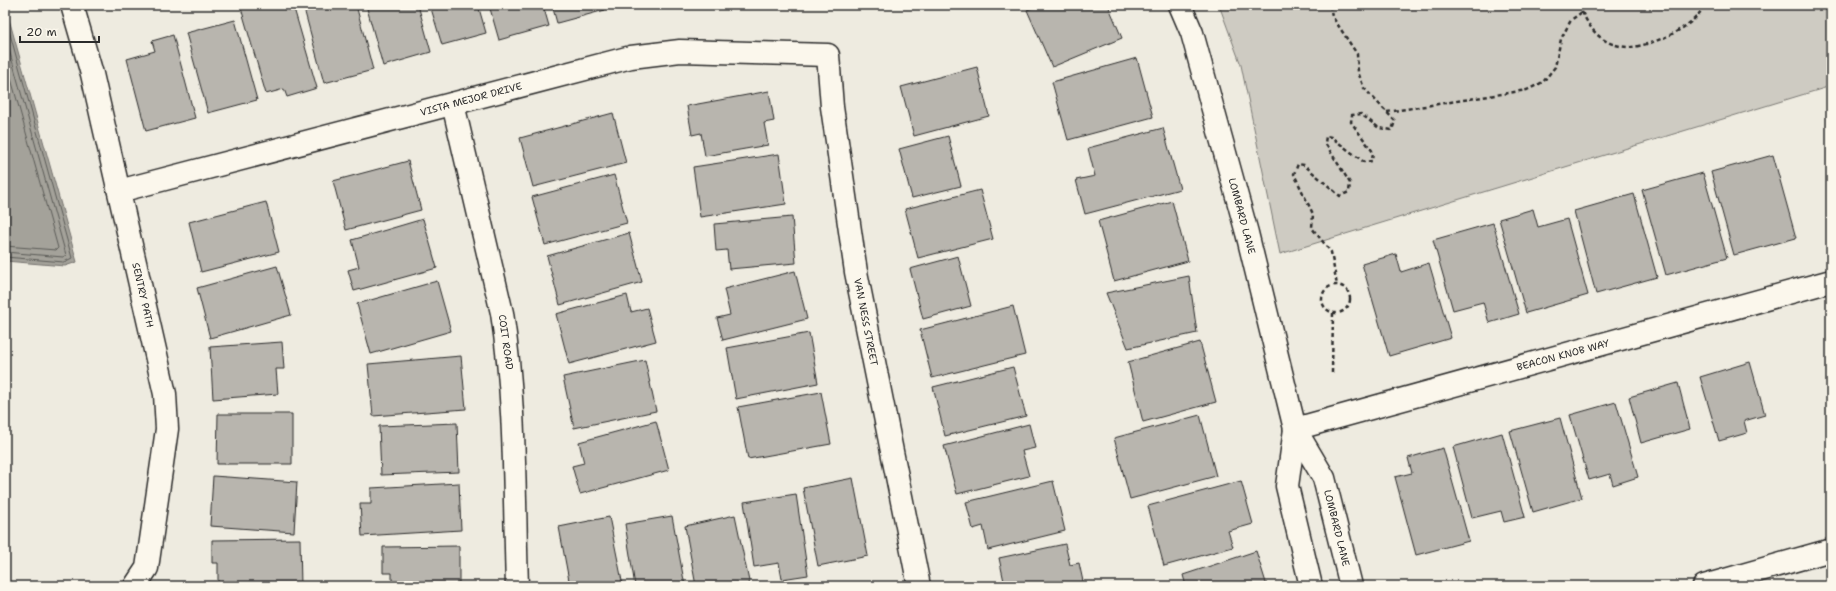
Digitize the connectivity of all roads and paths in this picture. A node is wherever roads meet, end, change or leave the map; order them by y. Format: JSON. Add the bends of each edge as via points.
{"nodes":[{"id":1,"x":72,"y":5,"type":"edge"},
{"id":2,"x":1180,"y":5,"type":"edge"},
{"id":3,"x":1330,"y":5,"type":"edge"},
{"id":4,"x":1583,"y":5,"type":"edge"},
{"id":5,"x":1704,"y":5,"type":"edge"},
{"id":6,"x":1582,"y":12,"type":"junction"},
{"id":7,"x":828,"y":55,"type":"joint"},
{"id":8,"x":453,"y":104,"type":"junction"},
{"id":9,"x":1387,"y":112,"type":"junction"},
{"id":10,"x":119,"y":191,"type":"junction"},
{"id":11,"x":1831,"y":282,"type":"edge"},
{"id":12,"x":1337,"y":285,"type":"junction"},
{"id":13,"x":1333,"y":313,"type":"junction"},
{"id":14,"x":1332,"y":373,"type":"dead end"},
{"id":15,"x":1295,"y":429,"type":"junction"},
{"id":16,"x":1831,"y":550,"type":"edge"},
{"id":17,"x":135,"y":586,"type":"edge"},
{"id":18,"x":517,"y":586,"type":"edge"},
{"id":19,"x":919,"y":586,"type":"edge"},
{"id":20,"x":1311,"y":586,"type":"edge"},
{"id":21,"x":1351,"y":586,"type":"edge"},
{"id":22,"x":1704,"y":586,"type":"edge"}],
"edges":[{"from":1,"to":10,"type":"street","name":"SENTRY PATH","via":[[92,74]]},
{"from":2,"to":15,"type":"street","name":"LOMBARD LANE","via":[[1192,33],[1247,233]]},
{"from":3,"to":9,"type":"path","via":[[1332,16],[1357,54],[1358,72],[1364,88]]},
{"from":4,"to":6,"type":"path"},
{"from":5,"to":6,"type":"path","via":[[1702,11],[1681,29],[1656,42],[1630,48],[1607,42],[1591,29]]},
{"from":6,"to":9,"type":"path","via":[[1571,20],[1562,38],[1555,67],[1543,82],[1527,90]]},
{"from":7,"to":8,"type":"street","name":"VISTA MEJOR DRIVE","via":[[680,51],[631,57]]},
{"from":7,"to":19,"type":"street","name":"VAN NESS STREET","via":[[832,107],[856,272]]},
{"from":8,"to":10,"type":"street","name":"VISTA MEJOR DRIVE"},
{"from":8,"to":18,"type":"street","name":"COIT ROAD","via":[[502,313],[507,346],[511,386]]},
{"from":9,"to":12,"type":"path","via":[[1394,122],[1392,130],[1379,128],[1361,114],[1352,115],[1351,122],[1373,152],[1372,161],[1364,162],[1326,136],[1325,143],[1350,183],[1349,192],[1340,196],[1304,165],[1298,164],[1294,174],[1313,214],[1312,228],[1331,252]]},
{"from":10,"to":17,"type":"street","name":"SENTRY PATH","via":[[165,394],[167,429],[147,568]]},
{"from":11,"to":15,"type":"street","name":"BEACON KNOB WAY"},
{"from":12,"to":13,"type":"path","via":[[1332,285],[1324,291],[1322,300],[1325,308]]},
{"from":12,"to":13,"type":"path","via":[[1346,288],[1351,301],[1343,312]]},
{"from":13,"to":14,"type":"path"},
{"from":15,"to":20,"type":"street","name":"LOMBARD LANE","via":[[1287,486]]},
{"from":15,"to":21,"type":"street","name":"LOMBARD LANE","via":[[1324,478]]},
{"from":16,"to":22,"type":"street"}]}
